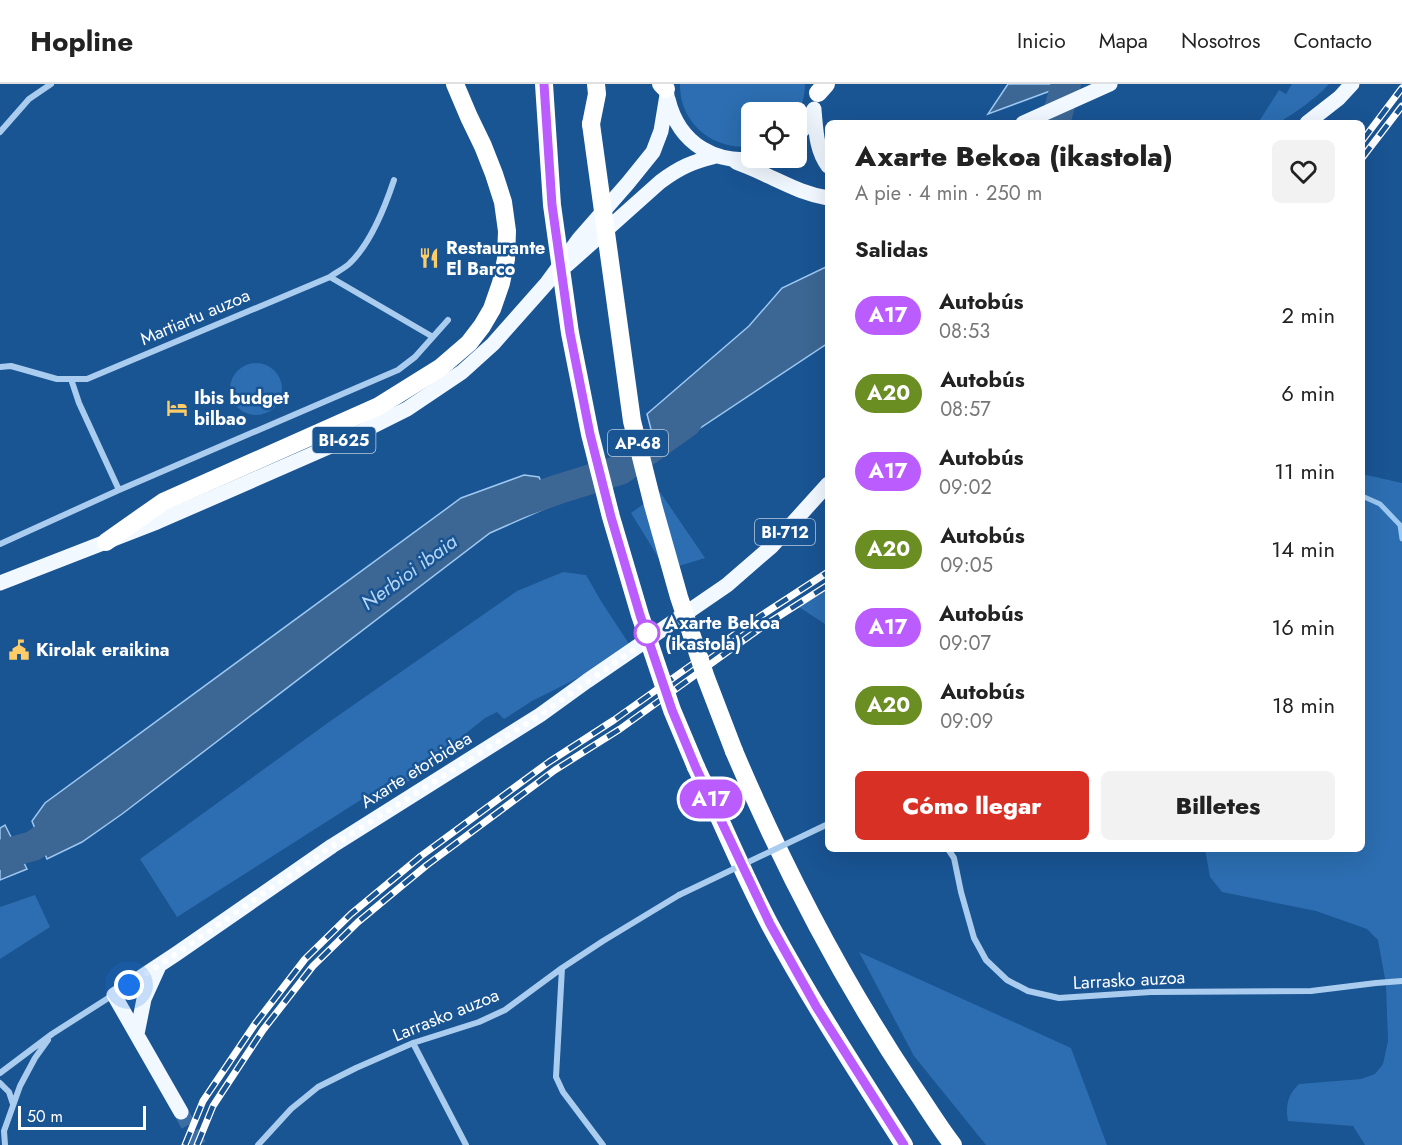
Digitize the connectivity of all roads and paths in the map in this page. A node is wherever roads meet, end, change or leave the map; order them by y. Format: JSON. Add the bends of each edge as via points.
{"nodes":[{"id":1,"x":51,"y":84,"type":"edge"},
{"id":2,"x":455,"y":84,"type":"edge"},
{"id":3,"x":544,"y":84,"type":"edge"},
{"id":4,"x":587,"y":84,"type":"edge"},
{"id":5,"x":596,"y":84,"type":"edge"},
{"id":6,"x":1110,"y":84,"type":"edge"},
{"id":7,"x":1352,"y":84,"type":"edge"},
{"id":8,"x":665,"y":88,"type":"edge"},
{"id":9,"x":819,"y":93,"type":"edge"},
{"id":10,"x":1030,"y":120,"type":"edge"},
{"id":11,"x":1311,"y":120,"type":"edge"},
{"id":12,"x":807,"y":122,"type":"edge"},
{"id":13,"x":591,"y":124,"type":"junction"},
{"id":14,"x":0,"y":132,"type":"edge"},
{"id":15,"x":720,"y":157,"type":"junction"},
{"id":16,"x":741,"y":160,"type":"edge"},
{"id":17,"x":825,"y":162,"type":"edge"},
{"id":18,"x":394,"y":180,"type":"dead end"},
{"id":19,"x":825,"y":198,"type":"edge"},
{"id":20,"x":330,"y":277,"type":"junction"},
{"id":21,"x":547,"y":283,"type":"junction"},
{"id":22,"x":448,"y":320,"type":"dead end"},
{"id":23,"x":433,"y":338,"type":"junction"},
{"id":24,"x":0,"y":367,"type":"edge"},
{"id":25,"x":71,"y":379,"type":"junction"},
{"id":26,"x":825,"y":487,"type":"edge"},
{"id":27,"x":119,"y":490,"type":"junction"},
{"id":28,"x":106,"y":542,"type":"junction"},
{"id":29,"x":0,"y":544,"type":"edge"},
{"id":30,"x":0,"y":583,"type":"edge"},
{"id":31,"x":825,"y":825,"type":"edge"},
{"id":32,"x":950,"y":852,"type":"edge"},
{"id":33,"x":159,"y":965,"type":"junction"},
{"id":34,"x":562,"y":968,"type":"junction"},
{"id":35,"x":1402,"y":981,"type":"edge"},
{"id":36,"x":114,"y":995,"type":"junction"},
{"id":37,"x":52,"y":1034,"type":"junction"},
{"id":38,"x":137,"y":1034,"type":"junction"},
{"id":39,"x":413,"y":1043,"type":"junction"},
{"id":40,"x":0,"y":1073,"type":"edge"},
{"id":41,"x":0,"y":1083,"type":"edge"},
{"id":42,"x":13,"y":1104,"type":"junction"},
{"id":43,"x":181,"y":1112,"type":"tunnel mouth"},
{"id":44,"x":2,"y":1130,"type":"edge"},
{"id":45,"x":4,"y":1145,"type":"edge"},
{"id":46,"x":258,"y":1145,"type":"edge"},
{"id":47,"x":466,"y":1145,"type":"edge"},
{"id":48,"x":603,"y":1145,"type":"edge"},
{"id":49,"x":904,"y":1145,"type":"edge"},
{"id":50,"x":953,"y":1145,"type":"edge"}],
"edges":[{"from":1,"to":14,"type":"street","via":[[29,99]]},
{"from":2,"to":28,"type":"highway","via":[[494,174],[507,231],[501,283],[482,326],[440,368],[379,406],[163,502]]},
{"from":3,"to":49,"type":"highway","number":"AP-68","bridge":true,"via":[[552,205],[570,333],[590,434],[640,615],[672,710],[747,879],[787,955]]},
{"from":4,"to":13,"type":"highway","number":"AP-68"},
{"from":5,"to":13,"type":"highway"},
{"from":6,"to":10,"type":"main road"},
{"from":7,"to":11,"type":"main road"},
{"from":8,"to":15,"type":"main road","number":"BI-625","via":[[675,121],[683,132]]},
{"from":8,"to":21,"type":"main road","number":"BI-625","via":[[661,130],[653,152]]},
{"from":9,"to":12,"type":"main road"},
{"from":9,"to":17,"type":"main road","via":[[819,147]]},
{"from":13,"to":50,"type":"highway","number":"AP-68","bridge":true,"via":[[632,421],[705,678],[753,796],[830,952]]},
{"from":15,"to":16,"type":"main road","number":"BI-625"},
{"from":15,"to":19,"type":"main road","number":"BI-625","via":[[810,195]]},
{"from":15,"to":21,"type":"main road","number":"BI-625","via":[[690,163],[673,172]]},
{"from":18,"to":20,"type":"street","name":"Martiartu auzoa","via":[[388,201],[365,244],[349,264]]},
{"from":20,"to":23,"type":"street"},
{"from":20,"to":25,"type":"street","name":"Martiartu auzoa","via":[[87,379]]},
{"from":21,"to":28,"type":"main road","number":"BI-625","via":[[494,344],[462,372],[406,409],[267,475]]},
{"from":22,"to":23,"type":"street"},
{"from":23,"to":27,"type":"street","via":[[399,370]]},
{"from":24,"to":25,"type":"street","name":"Martiartu auzoa"},
{"from":25,"to":27,"type":"street"},
{"from":26,"to":33,"type":"main road","name":"Axarte etorbidea","number":"BI-712","via":[[772,546],[727,585],[540,715],[332,846]]},
{"from":27,"to":29,"type":"street"},
{"from":28,"to":30,"type":"main road","number":"BI-625"},
{"from":31,"to":34,"type":"street","name":"Larrasko auzoa","bridge":true,"via":[[679,895]]},
{"from":32,"to":35,"type":"street","name":"Larrasko auzoa","via":[[974,938],[986,960],[1007,980],[1028,991],[1059,998],[1151,992],[1311,991]]},
{"from":33,"to":36,"type":"main road","name":"Axarte etorbidea","number":"BI-712"},
{"from":33,"to":38,"type":"main road","via":[[144,999]]},
{"from":34,"to":39,"type":"street","name":"Larrasko auzoa","via":[[505,1010]]},
{"from":34,"to":48,"type":"street","via":[[556,1077]]},
{"from":36,"to":37,"type":"street"},
{"from":36,"to":38,"type":"main road"},
{"from":37,"to":40,"type":"street"},
{"from":37,"to":42,"type":"street","via":[[35,1058]]},
{"from":38,"to":43,"type":"main road"},
{"from":39,"to":46,"type":"street","name":"Larrasko auzoa","via":[[318,1087]]},
{"from":39,"to":47,"type":"street"},
{"from":41,"to":42,"type":"street"},
{"from":42,"to":44,"type":"street"},
{"from":44,"to":45,"type":"street"}]}
